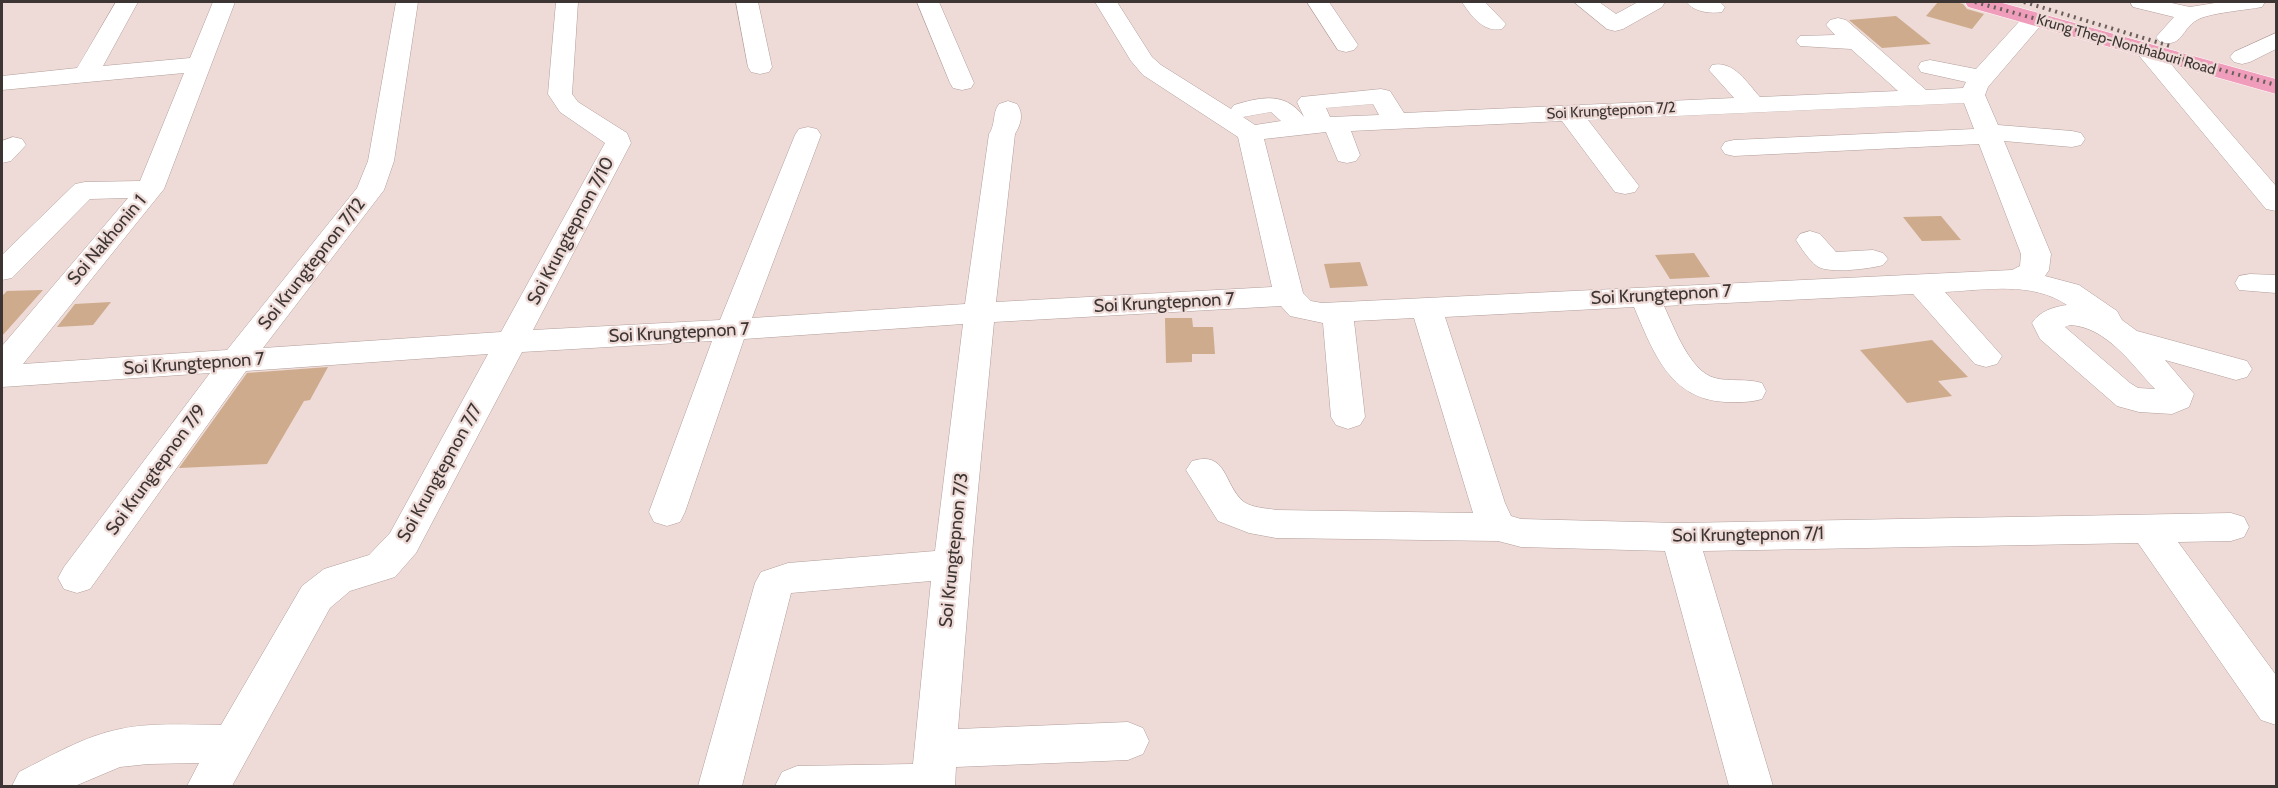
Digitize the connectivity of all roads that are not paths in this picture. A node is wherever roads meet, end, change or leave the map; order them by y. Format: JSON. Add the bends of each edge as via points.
{"nodes":[{"id":1,"x":127,"y":2,"type":"edge"},
{"id":2,"x":224,"y":2,"type":"edge"},
{"id":3,"x":407,"y":2,"type":"edge"},
{"id":4,"x":567,"y":2,"type":"edge"},
{"id":5,"x":747,"y":2,"type":"edge"},
{"id":6,"x":928,"y":2,"type":"edge"},
{"id":7,"x":1106,"y":2,"type":"edge"},
{"id":8,"x":1318,"y":2,"type":"edge"},
{"id":9,"x":1473,"y":2,"type":"edge"},
{"id":10,"x":1585,"y":2,"type":"edge"},
{"id":11,"x":1651,"y":2,"type":"edge"},
{"id":12,"x":1976,"y":2,"type":"edge"},
{"id":13,"x":2141,"y":2,"type":"edge"},
{"id":14,"x":2254,"y":2,"type":"edge"},
{"id":15,"x":2034,"y":10,"type":"edge"},
{"id":16,"x":1842,"y":12,"type":"edge"},
{"id":17,"x":2190,"y":14,"type":"junction"},
{"id":18,"x":1494,"y":24,"type":"dead end"},
{"id":19,"x":2277,"y":40,"type":"edge"},
{"id":20,"x":1808,"y":41,"type":"dead end"},
{"id":21,"x":1857,"y":42,"type":"junction"},
{"id":22,"x":1346,"y":45,"type":"dead end"},
{"id":23,"x":2159,"y":45,"type":"junction"},
{"id":24,"x":200,"y":64,"type":"junction"},
{"id":25,"x":760,"y":67,"type":"dead end"},
{"id":26,"x":1930,"y":67,"type":"dead end"},
{"id":27,"x":2257,"y":67,"type":"edge"},
{"id":28,"x":1721,"y":70,"type":"dead end"},
{"id":29,"x":85,"y":76,"type":"junction"},
{"id":30,"x":2,"y":83,"type":"edge"},
{"id":31,"x":962,"y":83,"type":"dead end"},
{"id":32,"x":1977,"y":87,"type":"junction"},
{"id":33,"x":2277,"y":87,"type":"edge"},
{"id":34,"x":1918,"y":96,"type":"junction"},
{"id":35,"x":1752,"y":103,"type":"junction"},
{"id":36,"x":1008,"y":109,"type":"dead end"},
{"id":37,"x":1569,"y":113,"type":"junction"},
{"id":38,"x":1246,"y":122,"type":"junction"},
{"id":39,"x":1396,"y":122,"type":"junction"},
{"id":40,"x":1318,"y":125,"type":"junction"},
{"id":41,"x":1988,"y":134,"type":"junction"},
{"id":42,"x":808,"y":135,"type":"dead end"},
{"id":43,"x":2072,"y":139,"type":"dead end"},
{"id":44,"x":1734,"y":148,"type":"dead end"},
{"id":45,"x":1347,"y":154,"type":"dead end"},
{"id":46,"x":1625,"y":186,"type":"dead end"},
{"id":47,"x":150,"y":189,"type":"junction"},
{"id":48,"x":2277,"y":203,"type":"edge"},
{"id":49,"x":12,"y":250,"type":"edge"},
{"id":50,"x":1873,"y":259,"type":"dead end"},
{"id":51,"x":2,"y":271,"type":"edge"},
{"id":52,"x":2018,"y":279,"type":"junction"},
{"id":53,"x":1921,"y":284,"type":"junction"},
{"id":54,"x":1849,"y":287,"type":"junction"},
{"id":55,"x":1289,"y":296,"type":"junction"},
{"id":56,"x":1644,"y":296,"type":"junction"},
{"id":57,"x":1426,"y":307,"type":"junction"},
{"id":58,"x":1338,"y":312,"type":"junction"},
{"id":59,"x":979,"y":313,"type":"junction"},
{"id":60,"x":732,"y":330,"type":"junction"},
{"id":61,"x":511,"y":342,"type":"junction"},
{"id":62,"x":1986,"y":356,"type":"dead end"},
{"id":63,"x":236,"y":362,"type":"junction"},
{"id":64,"x":2,"y":366,"type":"edge"},
{"id":65,"x":2236,"y":369,"type":"dead end"},
{"id":66,"x":2,"y":376,"type":"edge"},
{"id":67,"x":1750,"y":391,"type":"dead end"},
{"id":68,"x":1348,"y":417,"type":"dead end"},
{"id":69,"x":1204,"y":470,"type":"dead end"},
{"id":70,"x":668,"y":512,"type":"dead end"},
{"id":71,"x":1498,"y":527,"type":"junction"},
{"id":72,"x":2147,"y":527,"type":"junction"},
{"id":73,"x":2231,"y":527,"type":"dead end"},
{"id":74,"x":1680,"y":537,"type":"junction"},
{"id":75,"x":953,"y":564,"type":"junction"},
{"id":76,"x":76,"y":578,"type":"dead end"},
{"id":77,"x":2277,"y":707,"type":"edge"},
{"id":78,"x":1128,"y":741,"type":"dead end"},
{"id":79,"x":232,"y":744,"type":"junction"},
{"id":80,"x":934,"y":773,"type":"edge"},
{"id":81,"x":34,"y":786,"type":"edge"},
{"id":82,"x":209,"y":786,"type":"edge"},
{"id":83,"x":720,"y":786,"type":"edge"},
{"id":84,"x":797,"y":786,"type":"edge"},
{"id":85,"x":1751,"y":786,"type":"edge"}],
"edges":[{"from":1,"to":29,"type":"street"},
{"from":2,"to":24,"type":"street","name":"Soi Nakhonin 1"},
{"from":3,"to":63,"type":"street","name":"Soi Krungtepnon 7/12","via":[[381,161],[370,190]]},
{"from":4,"to":61,"type":"street","name":"Soi Krungtepnon 7/10","via":[[560,94],[569,107],[618,139],[618,143]]},
{"from":5,"to":25,"type":"street"},
{"from":6,"to":31,"type":"street"},
{"from":7,"to":38,"type":"street","via":[[1152,70]]},
{"from":8,"to":22,"type":"street"},
{"from":9,"to":18,"type":"street"},
{"from":10,"to":11,"type":"street","via":[[1615,24]]},
{"from":12,"to":15,"type":"main road","name":"Krung Thep-Nonthaburi Road"},
{"from":13,"to":17,"type":"street"},
{"from":14,"to":17,"type":"street"},
{"from":15,"to":23,"type":"main road","name":"Krung Thep-Nonthaburi Road"},
{"from":15,"to":32,"type":"street"},
{"from":16,"to":21,"type":"street"},
{"from":17,"to":23,"type":"street"},
{"from":19,"to":27,"type":"street"},
{"from":20,"to":21,"type":"street"},
{"from":21,"to":34,"type":"street"},
{"from":23,"to":27,"type":"main road","name":"Krung Thep-Nonthaburi Road"},
{"from":23,"to":48,"type":"street"},
{"from":24,"to":29,"type":"street"},
{"from":24,"to":47,"type":"street","name":"Soi Nakhonin 1"},
{"from":26,"to":32,"type":"street"},
{"from":27,"to":33,"type":"main road","name":"Krung Thep-Nonthaburi Road"},
{"from":28,"to":35,"type":"street"},
{"from":29,"to":30,"type":"street"},
{"from":32,"to":34,"type":"street","name":"Soi Krungtepnon 7/2"},
{"from":32,"to":41,"type":"street"},
{"from":34,"to":35,"type":"street","name":"Soi Krungtepnon 7/2"},
{"from":35,"to":37,"type":"street","name":"Soi Krungtepnon 7/2"},
{"from":36,"to":59,"type":"street","name":"Soi Krungtepnon 7/3"},
{"from":37,"to":39,"type":"street","name":"Soi Krungtepnon 7/2"},
{"from":37,"to":46,"type":"street"},
{"from":38,"to":40,"type":"street","name":"Soi Krungtepnon 7/2"},
{"from":38,"to":55,"type":"street"},
{"from":39,"to":40,"type":"street","name":"Soi Krungtepnon 7/2"},
{"from":39,"to":40,"type":"street","via":[[1381,96],[1310,102]]},
{"from":40,"to":45,"type":"street"},
{"from":41,"to":43,"type":"street"},
{"from":41,"to":44,"type":"street"},
{"from":41,"to":52,"type":"street","via":[[2036,254],[2034,270]]},
{"from":42,"to":60,"type":"street"},
{"from":47,"to":49,"type":"street","via":[[85,190]]},
{"from":47,"to":64,"type":"street","name":"Soi Nakhonin 1"},
{"from":49,"to":51,"type":"street"},
{"from":50,"to":54,"type":"street","via":[[1819,250]]},
{"from":52,"to":53,"type":"street","name":"Soi Krungtepnon 7"},
{"from":52,"to":65,"type":"street","name":"Soi Krungtepnon 7","via":[[2075,295],[2117,331]]},
{"from":53,"to":54,"type":"street","name":"Soi Krungtepnon 7"},
{"from":53,"to":62,"type":"street"},
{"from":54,"to":56,"type":"street","name":"Soi Krungtepnon 7"},
{"from":55,"to":58,"type":"street","name":"Soi Krungtepnon 7","via":[[1301,309]]},
{"from":55,"to":59,"type":"street","name":"Soi Krungtepnon 7"},
{"from":56,"to":57,"type":"street","name":"Soi Krungtepnon 7"},
{"from":56,"to":67,"type":"street","via":[[1681,370],[1693,381],[1704,387]]},
{"from":57,"to":58,"type":"street","name":"Soi Krungtepnon 7"},
{"from":57,"to":71,"type":"street"},
{"from":58,"to":68,"type":"street"},
{"from":59,"to":60,"type":"street","name":"Soi Krungtepnon 7"},
{"from":59,"to":75,"type":"street","name":"Soi Krungtepnon 7/3"},
{"from":60,"to":61,"type":"street","name":"Soi Krungtepnon 7"},
{"from":60,"to":70,"type":"street"},
{"from":61,"to":63,"type":"street","name":"Soi Krungtepnon 7"},
{"from":61,"to":79,"type":"street","name":"Soi Krungtepnon 7/7","via":[[403,543],[382,566],[337,580],[316,597]]},
{"from":63,"to":66,"type":"street","name":"Soi Krungtepnon 7"},
{"from":63,"to":76,"type":"street","name":"Soi Krungtepnon 7/9"},
{"from":69,"to":71,"type":"street","name":"Soi Krungtepnon 7/1","via":[[1231,511],[1249,519],[1276,524]]},
{"from":71,"to":74,"type":"street","name":"Soi Krungtepnon 7/1","via":[[1521,533]]},
{"from":72,"to":73,"type":"street","name":"Soi Krungtepnon 7/1"},
{"from":72,"to":74,"type":"street","name":"Soi Krungtepnon 7/1"},
{"from":72,"to":77,"type":"street"},
{"from":74,"to":85,"type":"street"},
{"from":75,"to":80,"type":"street","name":"Soi Krungtepnon 7/3"},
{"from":75,"to":83,"type":"street","via":[[788,578],[774,583]]},
{"from":78,"to":80,"type":"street"},
{"from":79,"to":81,"type":"street","via":[[120,748],[89,758]]},
{"from":79,"to":82,"type":"street","name":"Soi Krungtepnon 7/7"},
{"from":80,"to":84,"type":"street"}]}
